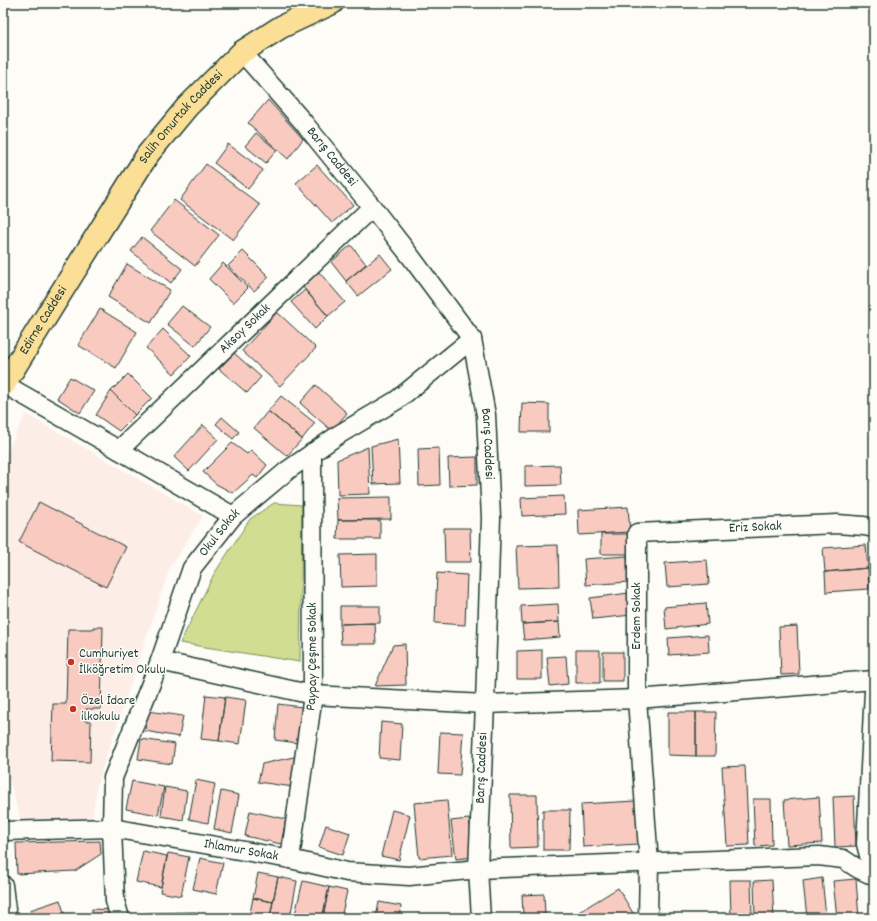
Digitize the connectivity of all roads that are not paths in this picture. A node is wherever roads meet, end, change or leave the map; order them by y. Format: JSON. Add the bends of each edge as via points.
{"nodes":[{"id":1,"x":332,"y":3,"type":"edge"},
{"id":2,"x":242,"y":52,"type":"junction"},
{"id":3,"x":372,"y":207,"type":"junction"},
{"id":4,"x":72,"y":275,"type":"junction"},
{"id":5,"x":472,"y":339,"type":"junction"},
{"id":6,"x":3,"y":358,"type":"edge"},
{"id":7,"x":4,"y":385,"type":"edge"},
{"id":8,"x":119,"y":450,"type":"junction"},
{"id":9,"x":312,"y":453,"type":"junction"},
{"id":10,"x":233,"y":516,"type":"junction"},
{"id":11,"x":874,"y":528,"type":"edge"},
{"id":12,"x":638,"y":533,"type":"joint"},
{"id":13,"x":160,"y":661,"type":"junction"},
{"id":14,"x":874,"y":680,"type":"edge"},
{"id":15,"x":874,"y":691,"type":"edge"},
{"id":16,"x":313,"y":696,"type":"junction"},
{"id":17,"x":637,"y":699,"type":"junction"},
{"id":18,"x":485,"y":704,"type":"junction"},
{"id":19,"x":112,"y":828,"type":"junction"},
{"id":20,"x":3,"y":831,"type":"edge"},
{"id":21,"x":290,"y":860,"type":"junction"},
{"id":22,"x":649,"y":862,"type":"junction"},
{"id":23,"x":478,"y":869,"type":"junction"},
{"id":24,"x":874,"y":871,"type":"edge"},
{"id":25,"x":874,"y":876,"type":"edge"},
{"id":26,"x":3,"y":884,"type":"edge"},
{"id":27,"x":7,"y":918,"type":"edge"},
{"id":28,"x":120,"y":918,"type":"edge"},
{"id":29,"x":481,"y":918,"type":"edge"},
{"id":30,"x":648,"y":918,"type":"edge"}],
"edges":[{"from":1,"to":2,"type":"main road","name":"Salih Omurtak Caddesi","via":[[281,26]]},
{"from":2,"to":3,"type":"street","name":"Barış Caddesi"},
{"from":2,"to":4,"type":"main road","name":"Salih Omurtak Caddesi","via":[[187,106],[148,154]]},
{"from":3,"to":5,"type":"street","name":"Barış Caddesi"},
{"from":3,"to":8,"type":"street","name":"Aksoy Sokak"},
{"from":4,"to":6,"type":"main road"},
{"from":4,"to":7,"type":"main road","name":"Edirne Caddesi"},
{"from":5,"to":9,"type":"street","name":"Okul Sokak","via":[[396,400]]},
{"from":5,"to":18,"type":"street","name":"Barış Caddesi","via":[[486,415],[491,518]]},
{"from":7,"to":8,"type":"street"},
{"from":8,"to":10,"type":"street"},
{"from":9,"to":10,"type":"street","name":"Okul Sokak"},
{"from":9,"to":16,"type":"street","name":"Paypay Çeşme Sokak"},
{"from":10,"to":13,"type":"street","name":"Okul Sokak","via":[[192,568]]},
{"from":11,"to":12,"type":"street","name":"Eriz Sokak","via":[[837,524]]},
{"from":12,"to":17,"type":"street","name":"Erdem Sokak"},
{"from":13,"to":16,"type":"street"},
{"from":13,"to":19,"type":"street","name":"Okul Sokak","via":[[113,778]]},
{"from":14,"to":17,"type":"street"},
{"from":15,"to":24,"type":"street","via":[[866,844]]},
{"from":16,"to":18,"type":"street"},
{"from":16,"to":21,"type":"street","name":"Paypay Çeşme Sokak"},
{"from":17,"to":18,"type":"street"},
{"from":17,"to":22,"type":"street","name":"Erdem Sokak"},
{"from":18,"to":23,"type":"street","name":"Barış Caddesi"},
{"from":19,"to":20,"type":"street","name":"Ihlamur Sokak"},
{"from":19,"to":21,"type":"street","name":"Ihlamur Sokak"},
{"from":19,"to":28,"type":"street","name":"Okul Sokak","via":[[115,901]]},
{"from":21,"to":23,"type":"street","name":"Ihlamur Sokak","via":[[347,872],[409,876]]},
{"from":22,"to":23,"type":"street","name":"Ihlamur Sokak"},
{"from":22,"to":25,"type":"street","name":"Ihlamur Sokak","via":[[819,856],[843,859]]},
{"from":22,"to":30,"type":"street","name":"Erdem Sokak"},
{"from":23,"to":29,"type":"street","name":"Barış Caddesi"},
{"from":26,"to":27,"type":"street"}]}
